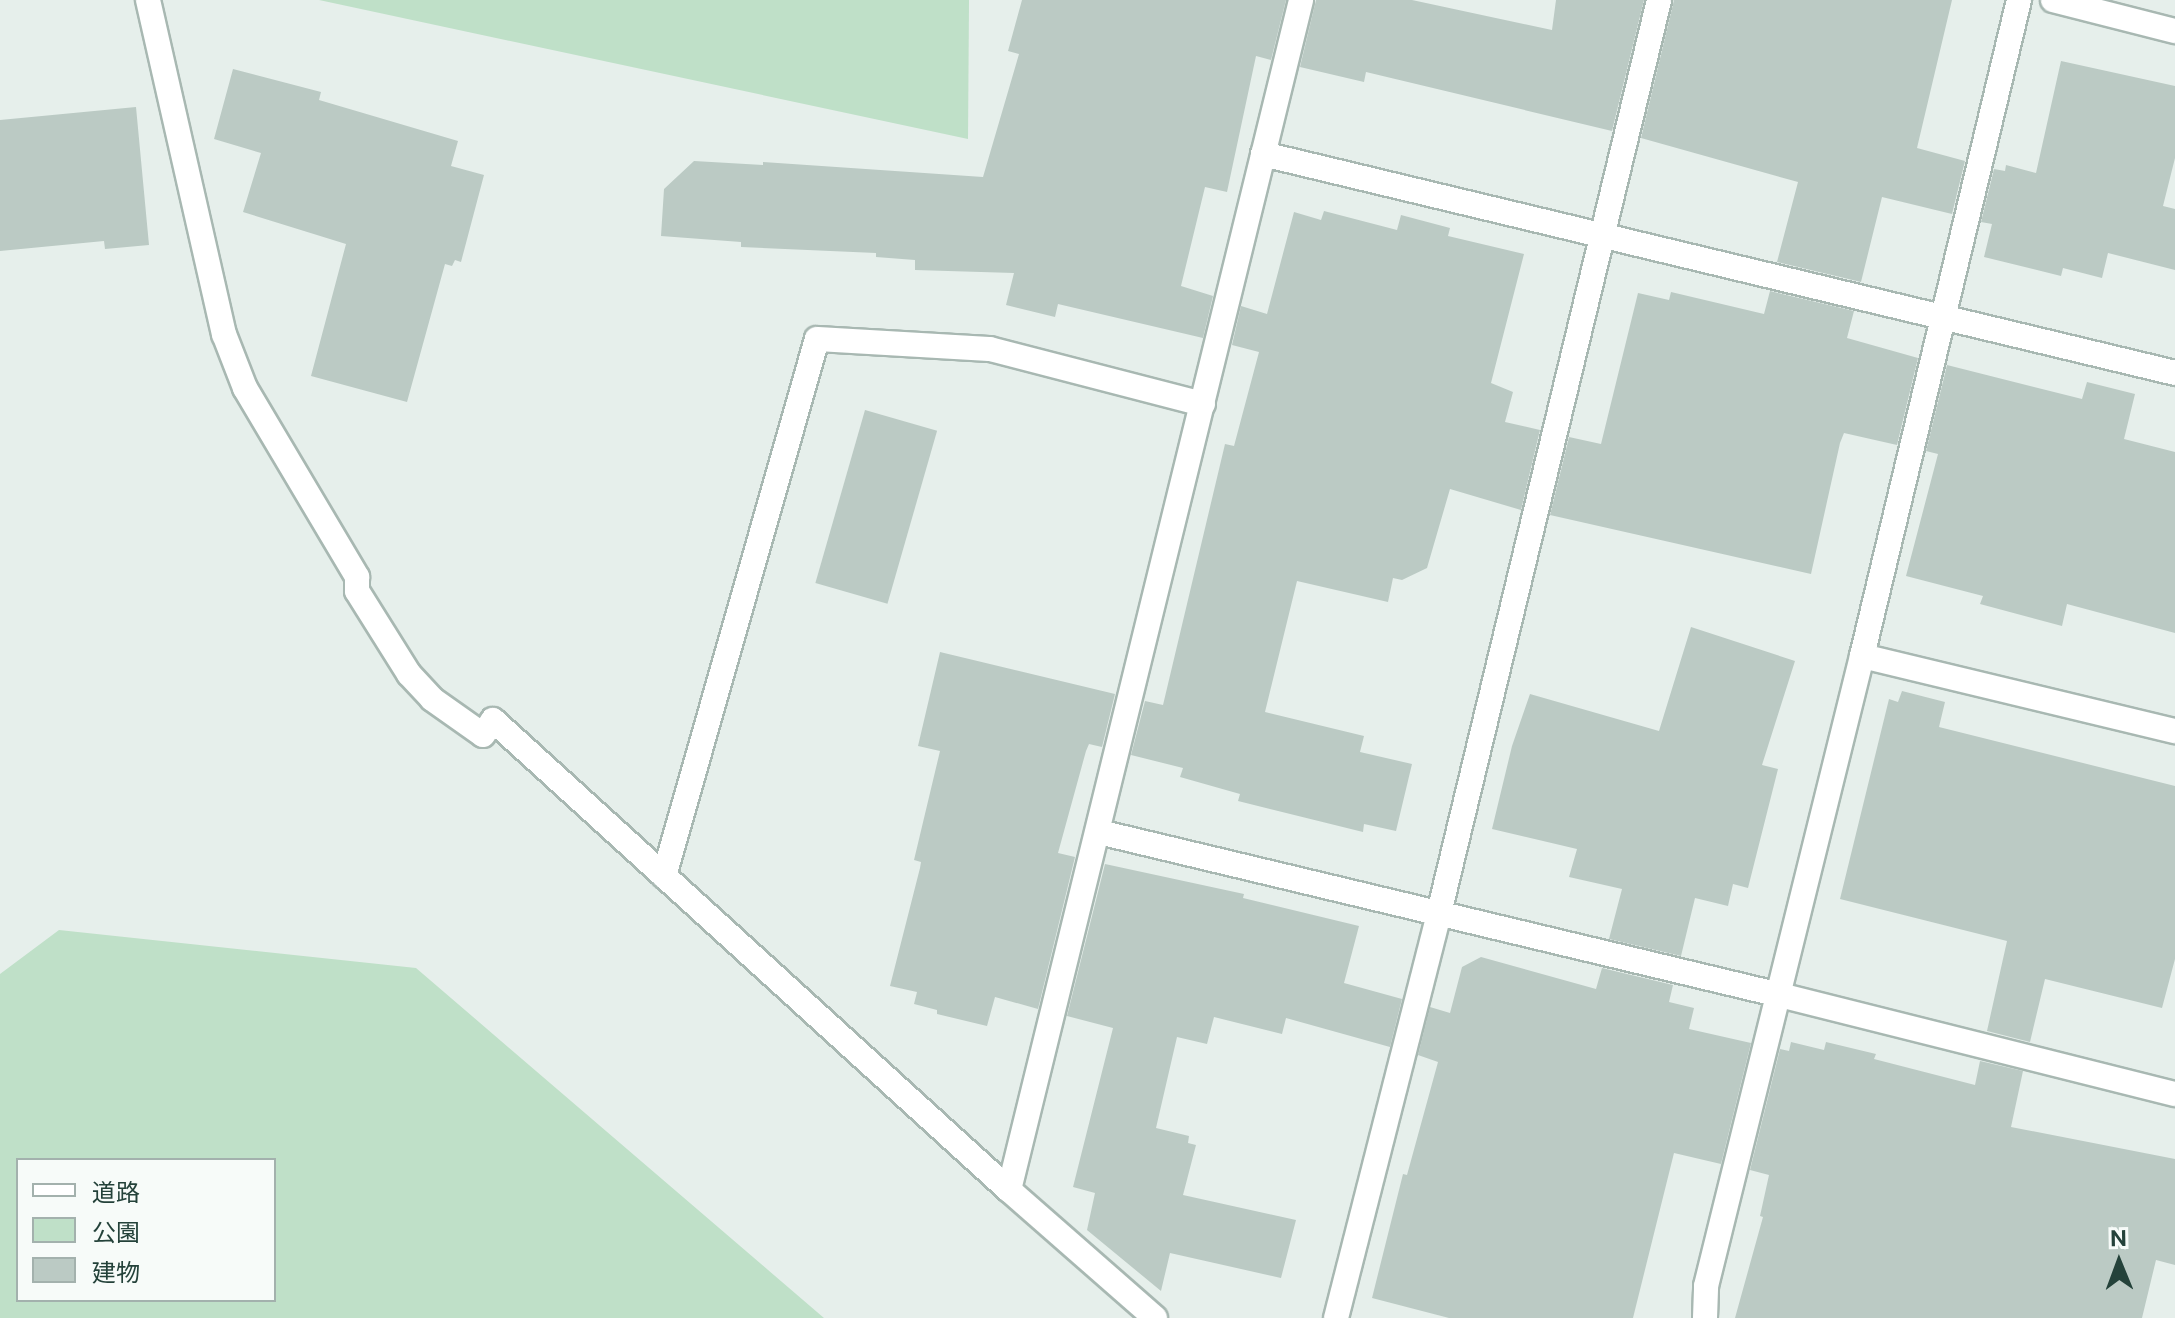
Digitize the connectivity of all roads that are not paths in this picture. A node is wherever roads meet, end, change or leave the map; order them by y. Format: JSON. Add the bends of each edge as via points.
{"nodes":[{"id":1,"x":148,"y":0,"type":"edge"},
{"id":2,"x":1301,"y":0,"type":"edge"},
{"id":3,"x":1659,"y":0,"type":"edge"},
{"id":4,"x":2019,"y":0,"type":"edge"},
{"id":5,"x":2053,"y":0,"type":"edge"},
{"id":6,"x":2175,"y":31,"type":"edge"},
{"id":7,"x":1263,"y":154,"type":"junction"},
{"id":8,"x":1602,"y":236,"type":"junction"},
{"id":9,"x":1943,"y":317,"type":"junction"},
{"id":10,"x":2175,"y":373,"type":"edge"},
{"id":11,"x":1203,"y":404,"type":"junction"},
{"id":12,"x":1862,"y":656,"type":"junction"},
{"id":13,"x":2175,"y":731,"type":"edge"},
{"id":14,"x":1099,"y":832,"type":"junction"},
{"id":15,"x":664,"y":876,"type":"junction"},
{"id":16,"x":1439,"y":913,"type":"junction"},
{"id":17,"x":1776,"y":994,"type":"junction"},
{"id":18,"x":2175,"y":1094,"type":"edge"},
{"id":19,"x":1009,"y":1190,"type":"junction"},
{"id":20,"x":1155,"y":1318,"type":"edge"},
{"id":21,"x":1336,"y":1318,"type":"edge"},
{"id":22,"x":1705,"y":1318,"type":"edge"}],
"edges":[{"from":1,"to":15,"type":"street","via":[[224,334],[245,388],[357,577],[357,591],[409,674],[432,699],[483,735],[493,720]]},
{"from":2,"to":7,"type":"street"},
{"from":3,"to":8,"type":"street"},
{"from":4,"to":9,"type":"street"},
{"from":5,"to":6,"type":"street"},
{"from":7,"to":8,"type":"street"},
{"from":7,"to":11,"type":"street"},
{"from":8,"to":9,"type":"street"},
{"from":8,"to":16,"type":"street"},
{"from":9,"to":10,"type":"street"},
{"from":9,"to":12,"type":"street"},
{"from":11,"to":14,"type":"street"},
{"from":11,"to":15,"type":"street","via":[[990,349],[817,339]]},
{"from":12,"to":13,"type":"street"},
{"from":12,"to":17,"type":"street"},
{"from":14,"to":16,"type":"street"},
{"from":14,"to":19,"type":"street"},
{"from":15,"to":19,"type":"street"},
{"from":16,"to":17,"type":"street"},
{"from":16,"to":21,"type":"street"},
{"from":17,"to":18,"type":"street"},
{"from":17,"to":22,"type":"street","via":[[1706,1286]]},
{"from":19,"to":20,"type":"street"}]}
